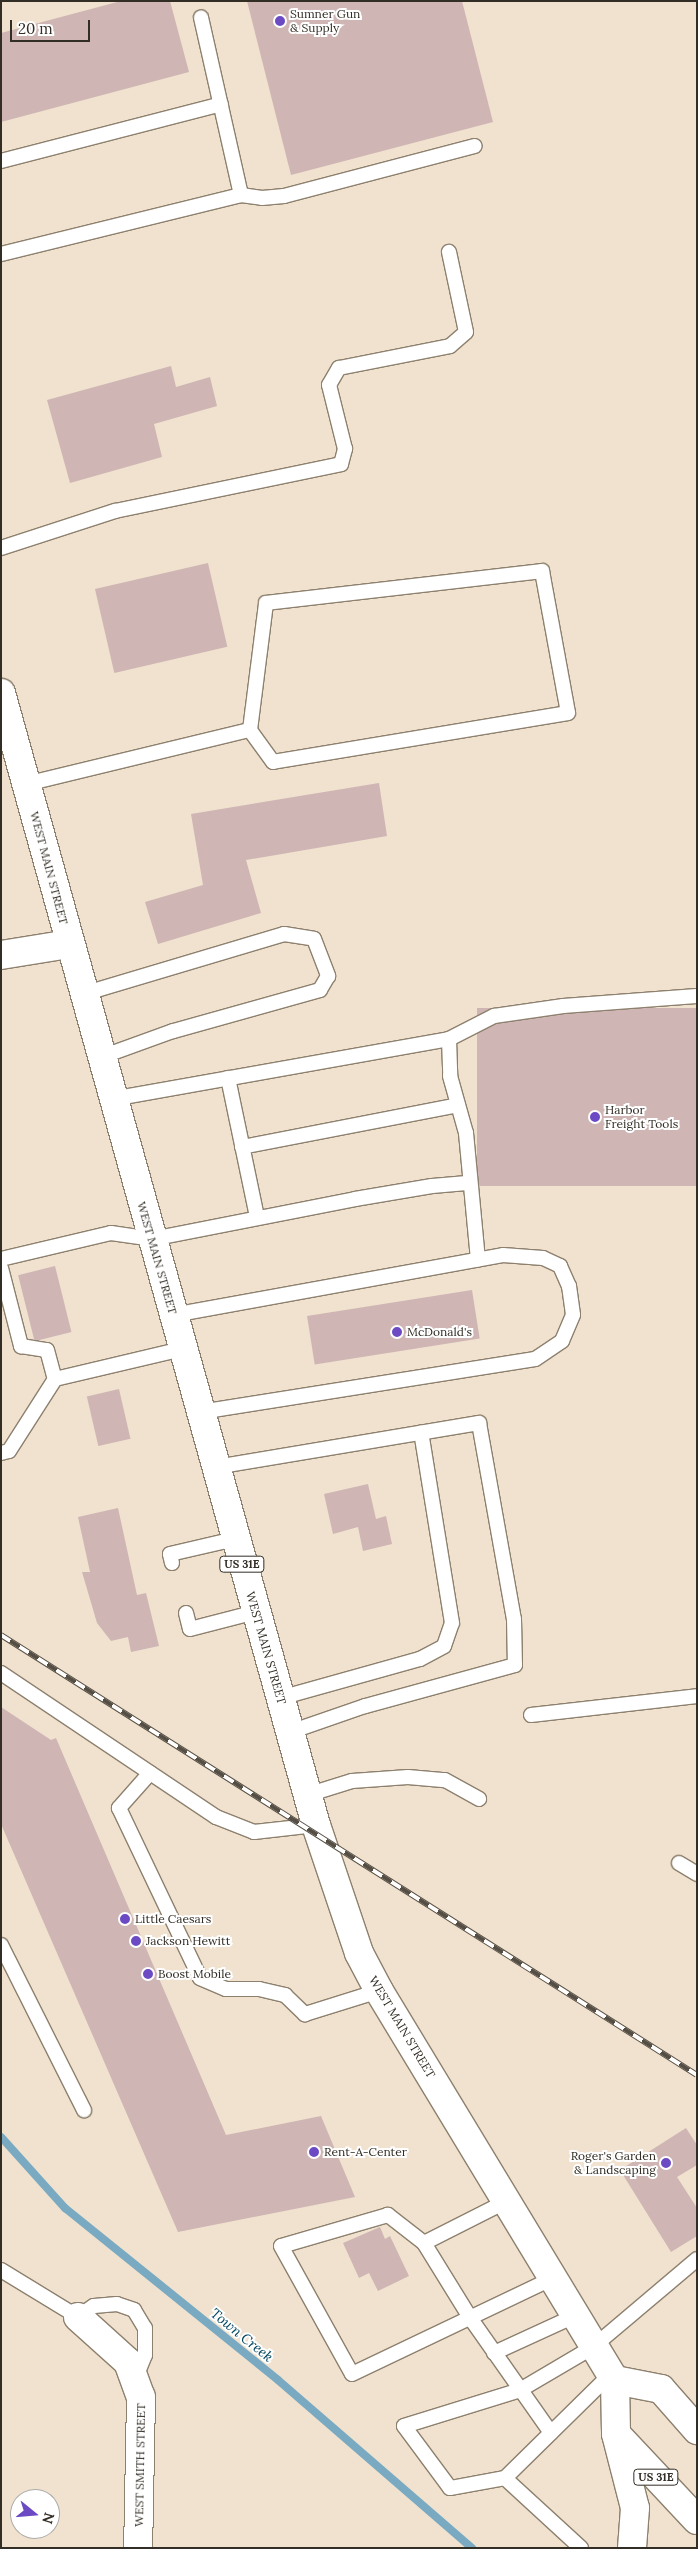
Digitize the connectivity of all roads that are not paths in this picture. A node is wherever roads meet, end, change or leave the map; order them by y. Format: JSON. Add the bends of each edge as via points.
{"nodes":[{"id":1,"x":201,"y":17,"type":"dead end"},
{"id":2,"x":221,"y":104,"type":"junction"},
{"id":3,"x":475,"y":146,"type":"dead end"},
{"id":4,"x":1,"y":161,"type":"edge"},
{"id":5,"x":241,"y":195,"type":"junction"},
{"id":6,"x":448,"y":252,"type":"dead end"},
{"id":7,"x":1,"y":254,"type":"edge"},
{"id":8,"x":1,"y":548,"type":"edge"},
{"id":9,"x":1,"y":693,"type":"edge"},
{"id":10,"x":250,"y":730,"type":"junction"},
{"id":11,"x":10,"y":758,"type":"edge"},
{"id":12,"x":26,"y":784,"type":"junction"},
{"id":13,"x":69,"y":944,"type":"junction"},
{"id":14,"x":1,"y":955,"type":"edge"},
{"id":15,"x":83,"y":994,"type":"junction"},
{"id":16,"x":697,"y":996,"type":"edge"},
{"id":17,"x":449,"y":1039,"type":"junction"},
{"id":18,"x":101,"y":1057,"type":"junction"},
{"id":19,"x":228,"y":1078,"type":"junction"},
{"id":20,"x":112,"y":1099,"type":"junction"},
{"id":21,"x":458,"y":1105,"type":"junction"},
{"id":22,"x":242,"y":1147,"type":"junction"},
{"id":23,"x":470,"y":1184,"type":"junction"},
{"id":24,"x":256,"y":1217,"type":"junction"},
{"id":25,"x":152,"y":1239,"type":"junction"},
{"id":26,"x":1,"y":1259,"type":"edge"},
{"id":27,"x":478,"y":1260,"type":"junction"},
{"id":28,"x":1,"y":1268,"type":"edge"},
{"id":29,"x":173,"y":1315,"type":"junction"},
{"id":30,"x":182,"y":1349,"type":"junction"},
{"id":31,"x":55,"y":1379,"type":"junction"},
{"id":32,"x":200,"y":1412,"type":"junction"},
{"id":33,"x":421,"y":1432,"type":"junction"},
{"id":34,"x":1,"y":1453,"type":"edge"},
{"id":35,"x":216,"y":1467,"type":"junction"},
{"id":36,"x":235,"y":1538,"type":"junction"},
{"id":37,"x":172,"y":1563,"type":"dead end"},
{"id":38,"x":256,"y":1612,"type":"junction"},
{"id":39,"x":186,"y":1613,"type":"dead end"},
{"id":40,"x":1,"y":1673,"type":"edge"},
{"id":41,"x":697,"y":1696,"type":"edge"},
{"id":42,"x":280,"y":1698,"type":"junction"},
{"id":43,"x":531,"y":1715,"type":"dead end"},
{"id":44,"x":290,"y":1732,"type":"junction"},
{"id":45,"x":150,"y":1773,"type":"junction"},
{"id":46,"x":307,"y":1795,"type":"junction"},
{"id":47,"x":479,"y":1799,"type":"dead end"},
{"id":48,"x":316,"y":1826,"type":"junction"},
{"id":49,"x":679,"y":1863,"type":"dead end"},
{"id":50,"x":697,"y":1874,"type":"edge"},
{"id":51,"x":1,"y":1945,"type":"edge"},
{"id":52,"x":379,"y":1991,"type":"junction"},
{"id":53,"x":84,"y":2110,"type":"dead end"},
{"id":54,"x":507,"y":2201,"type":"junction"},
{"id":55,"x":424,"y":2243,"type":"junction"},
{"id":56,"x":697,"y":2259,"type":"edge"},
{"id":57,"x":1,"y":2270,"type":"edge"},
{"id":58,"x":553,"y":2278,"type":"junction"},
{"id":59,"x":575,"y":2316,"type":"junction"},
{"id":60,"x":78,"y":2317,"type":"junction"},
{"id":61,"x":470,"y":2319,"type":"junction"},
{"id":62,"x":593,"y":2347,"type":"junction"},
{"id":63,"x":494,"y":2353,"type":"junction"},
{"id":64,"x":613,"y":2377,"type":"junction"},
{"id":65,"x":135,"y":2378,"type":"junction"},
{"id":66,"x":520,"y":2390,"type":"junction"},
{"id":67,"x":697,"y":2430,"type":"edge"},
{"id":68,"x":551,"y":2433,"type":"junction"},
{"id":69,"x":616,"y":2434,"type":"junction"},
{"id":70,"x":505,"y":2478,"type":"junction"},
{"id":71,"x":697,"y":2520,"type":"edge"},
{"id":72,"x":138,"y":2548,"type":"edge"},
{"id":73,"x":581,"y":2548,"type":"edge"},
{"id":74,"x":632,"y":2548,"type":"edge"}],
"edges":[{"from":1,"to":2,"type":"lane"},
{"from":2,"to":4,"type":"lane"},
{"from":2,"to":5,"type":"lane"},
{"from":3,"to":5,"type":"lane","via":[[284,196],[262,198]]},
{"from":5,"to":7,"type":"lane"},
{"from":6,"to":8,"type":"lane","via":[[466,332],[450,346],[340,368],[329,385],[345,449],[341,464],[115,511]]},
{"from":9,"to":11,"type":"main road","name":"WEST MAIN STREET","number":"US 31E"},
{"from":10,"to":10,"type":"lane","via":[[266,603],[542,571],[568,713],[273,762]]},
{"from":10,"to":12,"type":"lane"},
{"from":11,"to":12,"type":"main road","name":"WEST MAIN STREET","number":"US 31E"},
{"from":12,"to":13,"type":"main road","name":"WEST MAIN STREET","number":"US 31E"},
{"from":13,"to":14,"type":"main road"},
{"from":13,"to":15,"type":"main road","name":"WEST MAIN STREET","number":"US 31E"},
{"from":15,"to":18,"type":"main road","name":"WEST MAIN STREET","number":"US 31E"},
{"from":15,"to":18,"type":"lane","via":[[284,934],[314,938],[328,976],[320,990],[173,1031]]},
{"from":16,"to":17,"type":"lane","via":[[563,1006],[494,1016]]},
{"from":17,"to":19,"type":"lane"},
{"from":17,"to":21,"type":"lane","via":[[450,1076]]},
{"from":18,"to":20,"type":"main road","name":"WEST MAIN STREET","number":"US 31E"},
{"from":19,"to":20,"type":"lane"},
{"from":19,"to":22,"type":"lane"},
{"from":20,"to":25,"type":"main road","name":"WEST MAIN STREET","number":"US 31E"},
{"from":21,"to":22,"type":"lane"},
{"from":21,"to":23,"type":"lane","via":[[466,1133]]},
{"from":22,"to":24,"type":"lane"},
{"from":23,"to":24,"type":"lane","via":[[432,1186]]},
{"from":23,"to":27,"type":"lane"},
{"from":24,"to":25,"type":"lane"},
{"from":25,"to":26,"type":"lane","via":[[111,1233]]},
{"from":25,"to":29,"type":"main road","name":"WEST MAIN STREET","number":"US 31E"},
{"from":27,"to":29,"type":"lane"},
{"from":27,"to":32,"type":"lane","via":[[503,1255],[543,1258],[560,1266],[569,1286],[573,1316],[562,1341],[535,1359]]},
{"from":28,"to":31,"type":"lane","via":[[21,1346],[47,1350]]},
{"from":29,"to":30,"type":"main road","name":"WEST MAIN STREET","number":"US 31E"},
{"from":30,"to":31,"type":"lane"},
{"from":30,"to":32,"type":"main road","name":"WEST MAIN STREET","number":"US 31E"},
{"from":31,"to":34,"type":"lane","via":[[9,1451]]},
{"from":32,"to":35,"type":"main road","name":"WEST MAIN STREET","number":"US 31E"},
{"from":33,"to":35,"type":"lane"},
{"from":33,"to":42,"type":"lane","via":[[452,1623],[444,1646],[420,1658]]},
{"from":33,"to":44,"type":"lane","via":[[479,1423],[514,1619],[515,1665],[365,1706]]},
{"from":35,"to":36,"type":"main road","name":"WEST MAIN STREET","number":"US 31E"},
{"from":36,"to":37,"type":"lane","via":[[170,1554]]},
{"from":36,"to":38,"type":"main road","name":"WEST MAIN STREET","number":"US 31E"},
{"from":38,"to":39,"type":"lane","via":[[190,1629]]},
{"from":38,"to":42,"type":"main road","name":"WEST MAIN STREET","number":"US 31E"},
{"from":40,"to":45,"type":"lane"},
{"from":41,"to":43,"type":"lane"},
{"from":42,"to":44,"type":"main road","name":"WEST MAIN STREET","number":"US 31E"},
{"from":44,"to":46,"type":"main road","name":"WEST MAIN STREET","number":"US 31E"},
{"from":45,"to":48,"type":"lane","via":[[216,1817],[254,1832]]},
{"from":45,"to":52,"type":"lane","via":[[119,1808],[200,1978],[226,1988],[285,1994],[305,2014]]},
{"from":46,"to":47,"type":"lane","via":[[352,1781],[408,1777],[445,1780]]},
{"from":46,"to":48,"type":"main road","name":"WEST MAIN STREET","number":"US 31E"},
{"from":48,"to":52,"type":"main road","name":"WEST MAIN STREET","number":"US 31E","via":[[359,1954]]},
{"from":49,"to":50,"type":"lane"},
{"from":51,"to":53,"type":"lane"},
{"from":52,"to":54,"type":"main road","name":"WEST MAIN STREET","number":"US 31E"},
{"from":54,"to":55,"type":"lane"},
{"from":54,"to":58,"type":"main road","name":"WEST MAIN STREET","number":"US 31E"},
{"from":55,"to":61,"type":"lane"},
{"from":55,"to":61,"type":"lane","via":[[388,2215],[281,2246],[352,2374]]},
{"from":56,"to":62,"type":"lane"},
{"from":57,"to":60,"type":"lane"},
{"from":58,"to":59,"type":"main road","name":"WEST MAIN STREET","number":"US 31E"},
{"from":58,"to":61,"type":"lane"},
{"from":59,"to":62,"type":"main road","name":"WEST MAIN STREET","number":"US 31E"},
{"from":59,"to":63,"type":"lane"},
{"from":60,"to":65,"type":"main road","name":"WEST SMITH STREET","via":[[128,2362]]},
{"from":60,"to":65,"type":"lane","via":[[94,2306],[118,2304],[134,2310],[145,2328],[144,2355]]},
{"from":61,"to":63,"type":"lane"},
{"from":62,"to":64,"type":"main road","name":"WEST MAIN STREET","number":"US 31E"},
{"from":62,"to":66,"type":"lane"},
{"from":63,"to":66,"type":"lane"},
{"from":64,"to":67,"type":"main road","via":[[661,2389]]},
{"from":64,"to":68,"type":"lane"},
{"from":64,"to":69,"type":"main road"},
{"from":65,"to":72,"type":"main road","name":"WEST SMITH STREET","via":[[141,2397]]},
{"from":66,"to":68,"type":"lane"},
{"from":66,"to":70,"type":"lane","via":[[404,2426],[450,2488]]},
{"from":68,"to":70,"type":"lane"},
{"from":69,"to":71,"type":"main road","number":"US 31E"},
{"from":69,"to":74,"type":"main road","via":[[635,2508]]},
{"from":70,"to":73,"type":"lane"}]}
